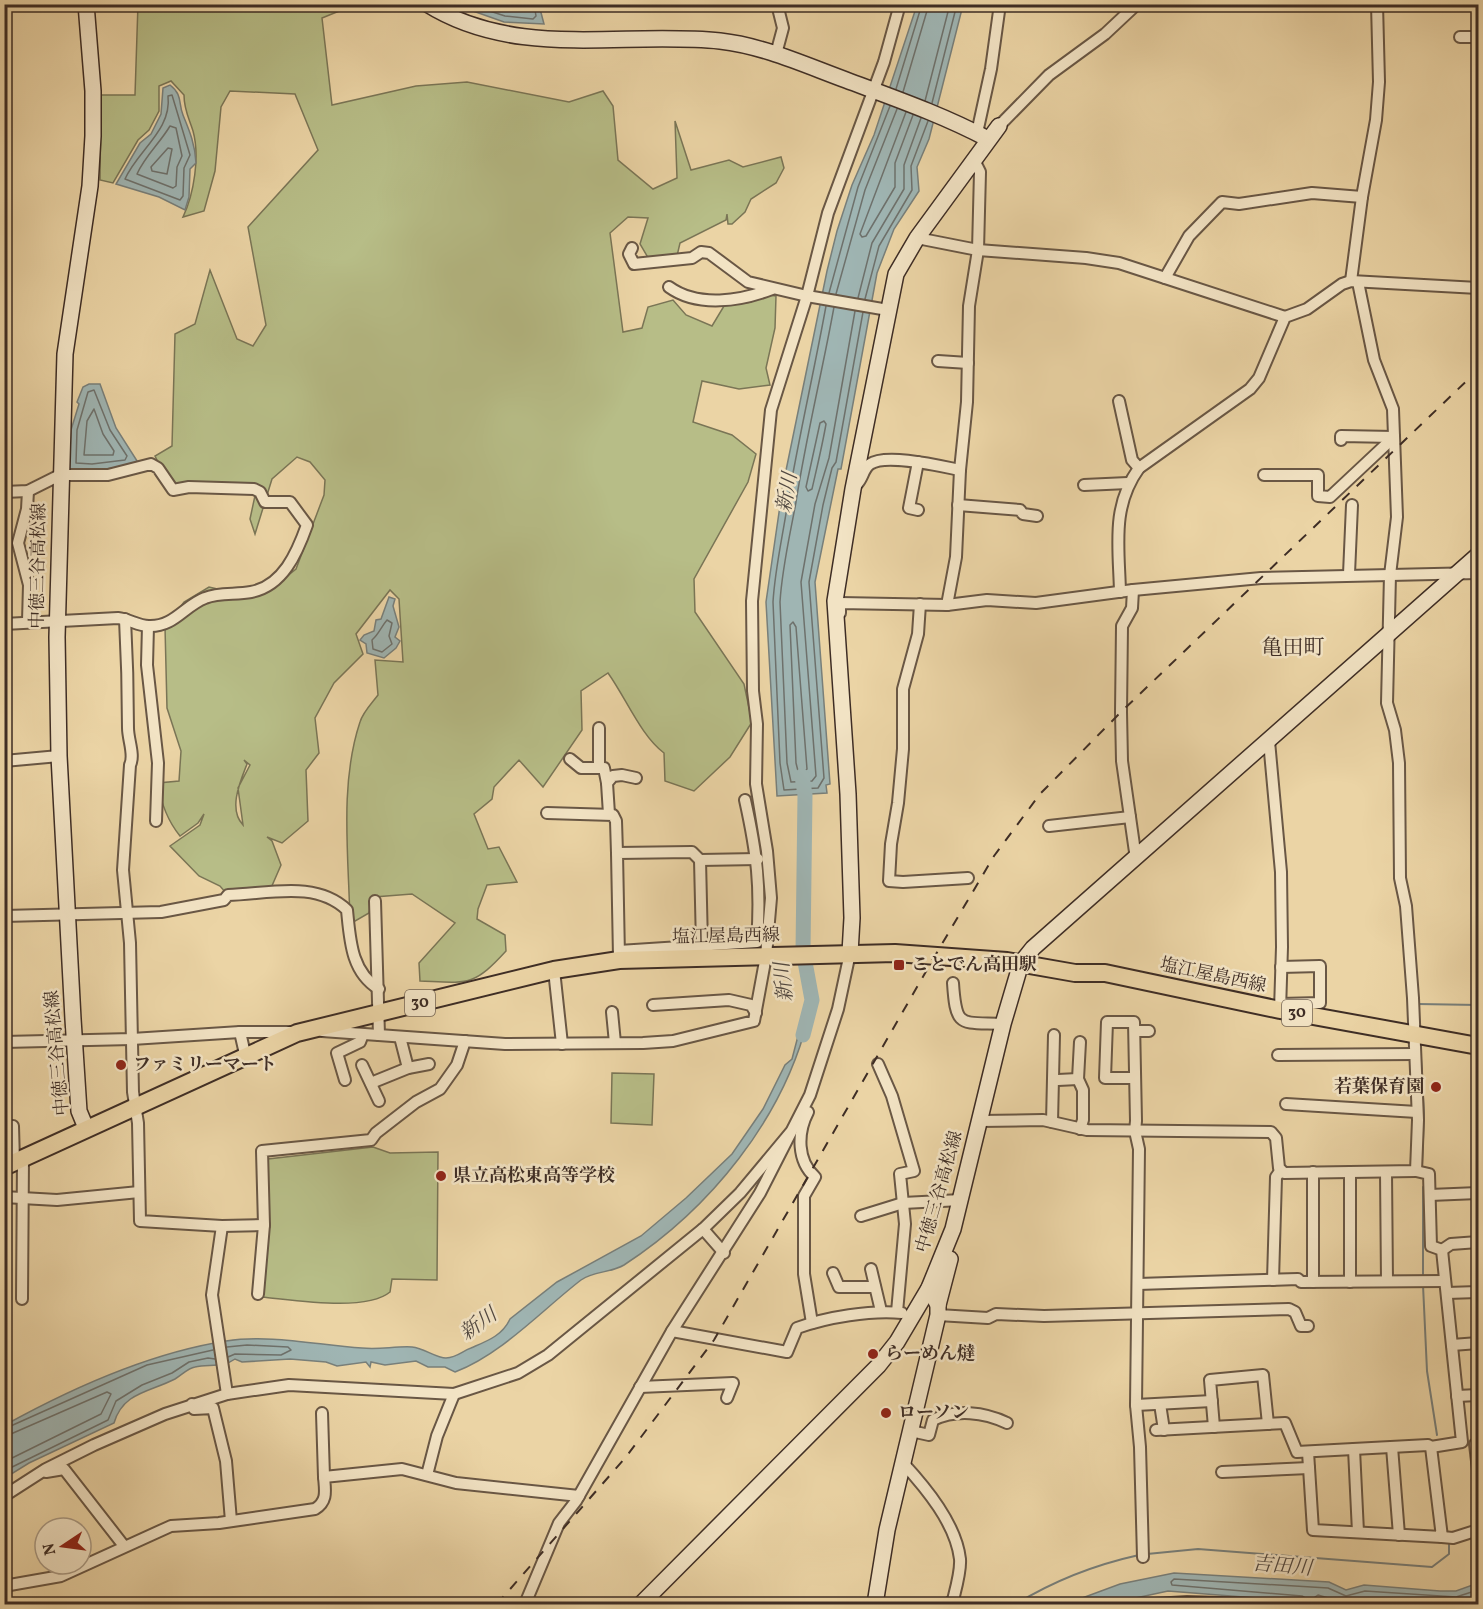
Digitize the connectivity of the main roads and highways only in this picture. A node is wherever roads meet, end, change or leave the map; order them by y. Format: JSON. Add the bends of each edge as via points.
{"nodes":[{"id":1,"x":1479,"y":1046,"type":"edge"},
{"id":2,"x":14,"y":1162,"type":"edge"}],
"edges":[{"from":1,"to":2,"type":"main road","name":"塩江屋島西線","number":"30","via":[[1105,974],[1075,974],[1021,963],[936,954],[619,956],[302,1031]]}]}
